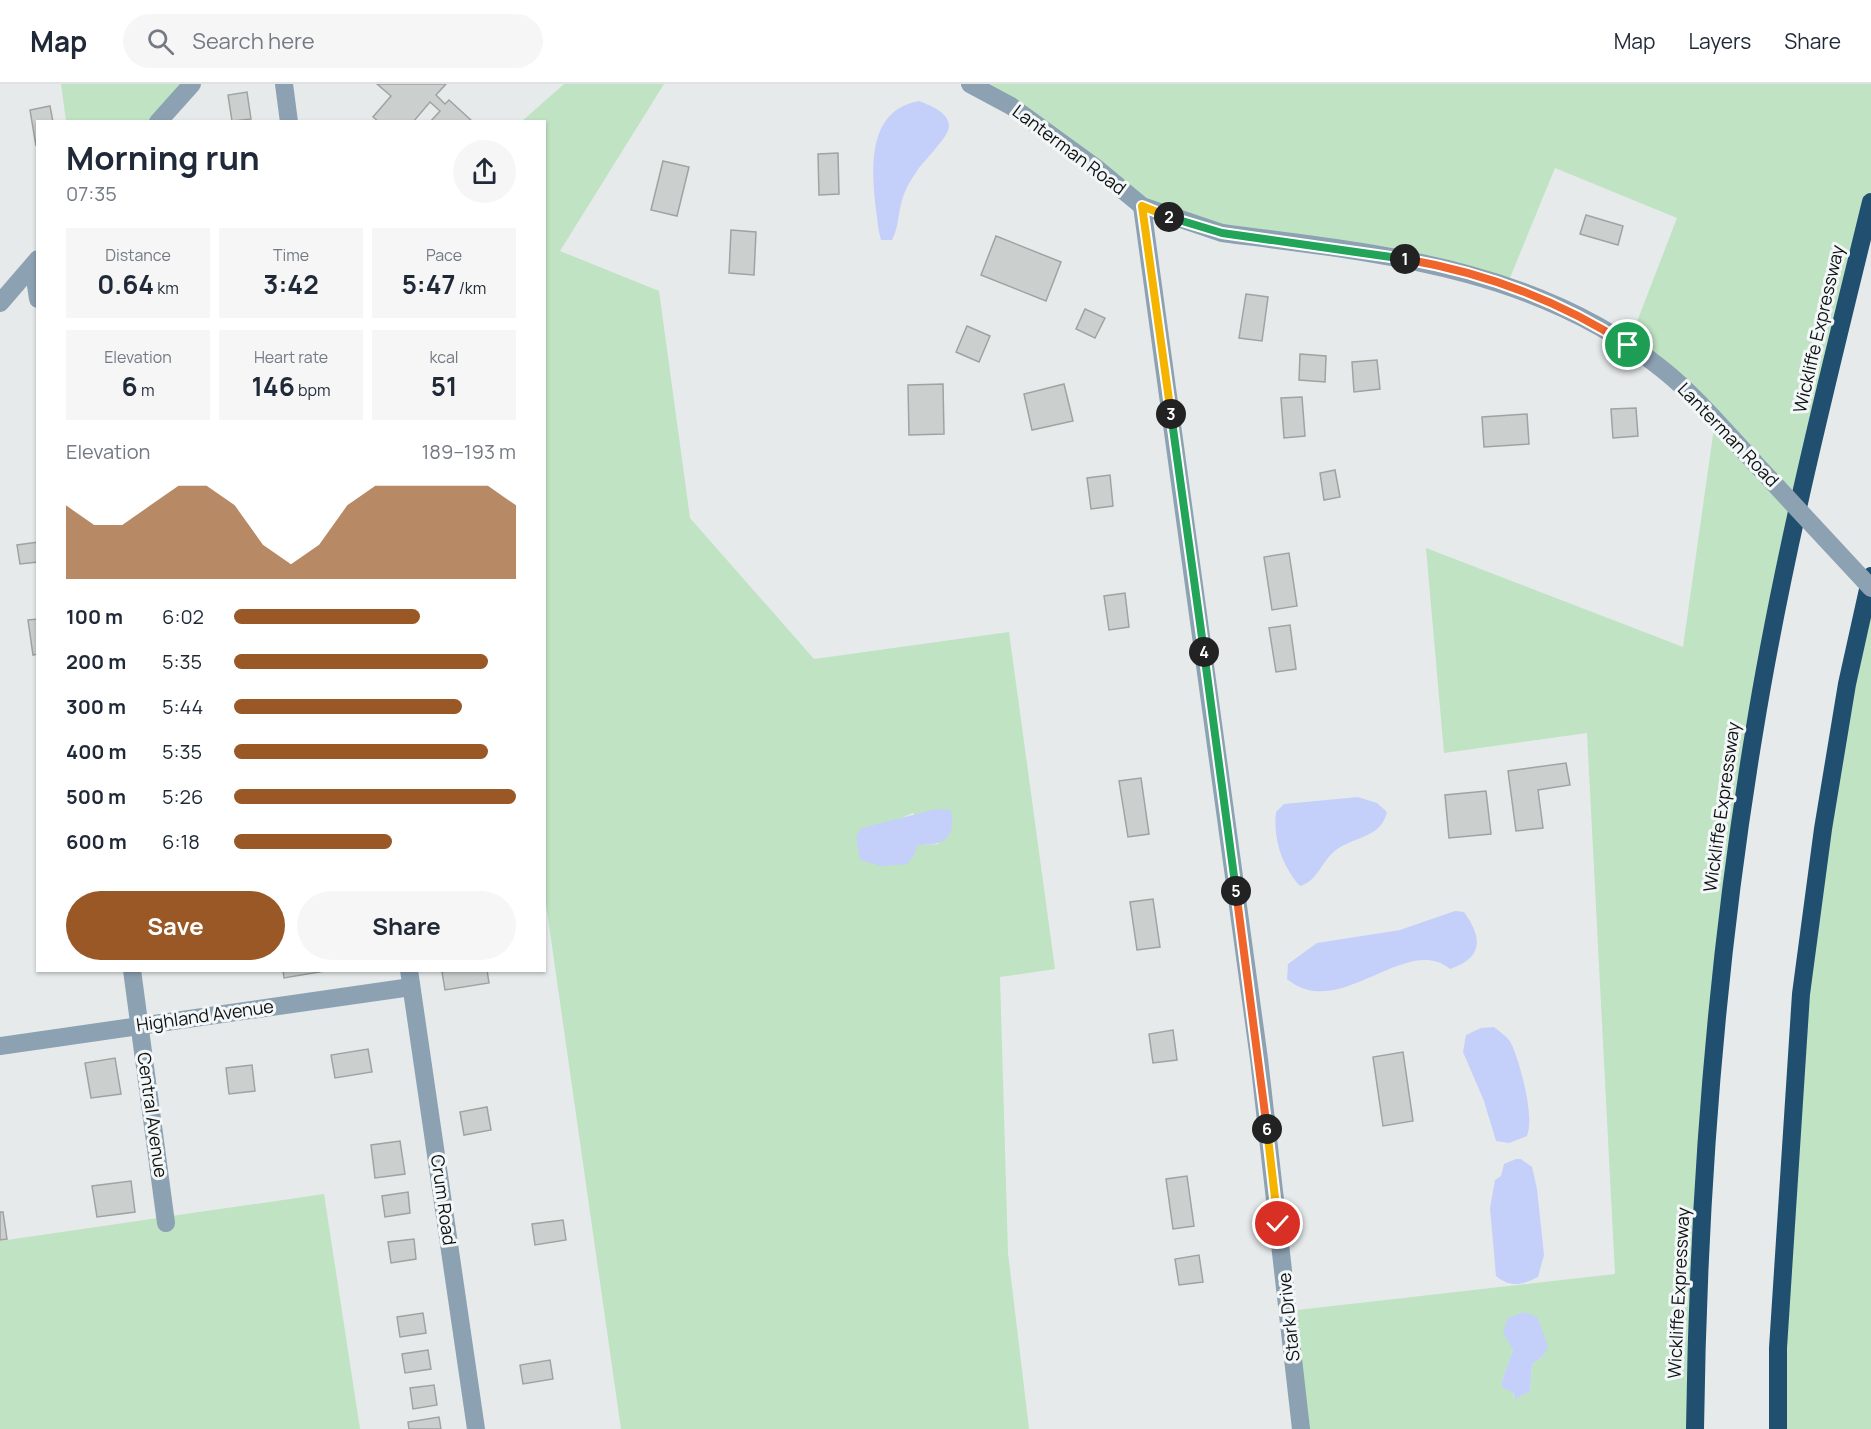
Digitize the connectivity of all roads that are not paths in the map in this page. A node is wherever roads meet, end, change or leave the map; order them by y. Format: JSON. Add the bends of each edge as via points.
{"nodes":[{"id":1,"x":192,"y":84,"type":"edge"},
{"id":2,"x":284,"y":84,"type":"edge"},
{"id":3,"x":970,"y":84,"type":"edge"},
{"id":4,"x":160,"y":120,"type":"edge"},
{"id":5,"x":289,"y":120,"type":"edge"},
{"id":6,"x":1871,"y":202,"type":"edge"},
{"id":7,"x":1142,"y":206,"type":"junction"},
{"id":8,"x":35,"y":262,"type":"edge"},
{"id":9,"x":0,"y":303,"type":"edge"},
{"id":10,"x":1871,"y":576,"type":"edge"},
{"id":11,"x":1871,"y":588,"type":"edge"},
{"id":12,"x":132,"y":972,"type":"edge"},
{"id":13,"x":410,"y":979,"type":"edge"},
{"id":14,"x":140,"y":1025,"type":"junction"},
{"id":15,"x":0,"y":1046,"type":"edge"},
{"id":16,"x":166,"y":1223,"type":"dead end"},
{"id":17,"x":476,"y":1429,"type":"edge"},
{"id":18,"x":1301,"y":1429,"type":"edge"},
{"id":19,"x":1695,"y":1429,"type":"edge"},
{"id":20,"x":1778,"y":1429,"type":"edge"}],
"edges":[{"from":1,"to":4,"type":"street"},
{"from":2,"to":5,"type":"street"},
{"from":3,"to":7,"type":"street","name":"Lanterman Road","via":[[1011,106]]},
{"from":6,"to":19,"type":"highway","name":"Wickliffe Expressway","via":[[1772,633],[1736,851],[1717,1005],[1696,1317]]},
{"from":7,"to":11,"type":"street","name":"Lanterman Road","bridge":true,"via":[[1222,233],[1427,263],[1484,277],[1538,296],[1594,323],[1685,388]]},
{"from":7,"to":18,"type":"street","name":"Stark Drive","via":[[1258,1059]]},
{"from":8,"to":9,"type":"street"},
{"from":10,"to":20,"type":"highway","via":[[1847,684],[1823,829],[1802,994],[1778,1348]]},
{"from":12,"to":14,"type":"street","name":"Central Avenue"},
{"from":13,"to":14,"type":"street","name":"Highland Avenue"},
{"from":13,"to":17,"type":"street","name":"Crum Road"},
{"from":14,"to":15,"type":"street","name":"Highland Avenue"},
{"from":14,"to":16,"type":"street","name":"Central Avenue"}]}
